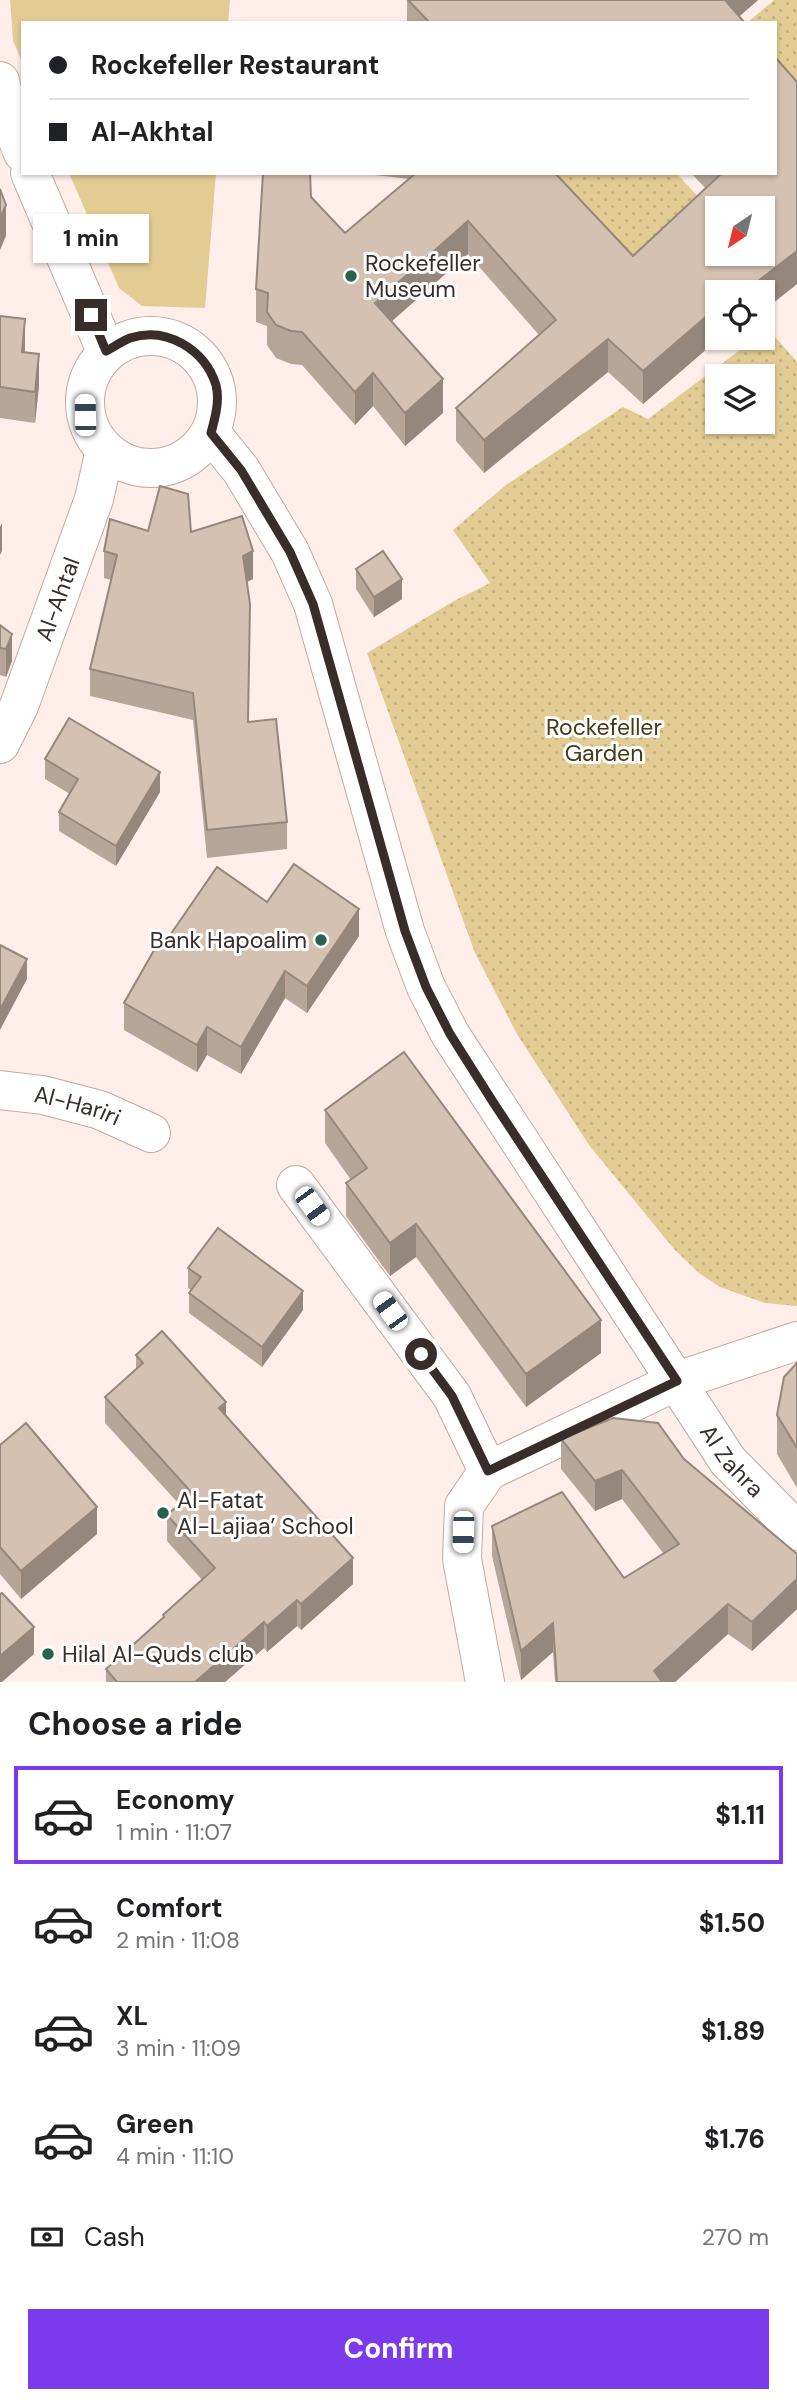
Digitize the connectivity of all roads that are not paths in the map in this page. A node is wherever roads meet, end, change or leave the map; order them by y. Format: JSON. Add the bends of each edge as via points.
{"nodes":[{"id":1,"x":0,"y":81,"type":"edge"},
{"id":2,"x":21,"y":148,"type":"edge"},
{"id":3,"x":31,"y":175,"type":"edge"},
{"id":4,"x":106,"y":351,"type":"junction"},
{"id":5,"x":211,"y":433,"type":"junction"},
{"id":6,"x":105,"y":450,"type":"junction"},
{"id":7,"x":0,"y":744,"type":"edge"},
{"id":8,"x":0,"y":1090,"type":"edge"},
{"id":9,"x":151,"y":1133,"type":"dead end"},
{"id":10,"x":296,"y":1185,"type":"dead end"},
{"id":11,"x":797,"y":1342,"type":"edge"},
{"id":12,"x":677,"y":1381,"type":"junction"},
{"id":13,"x":488,"y":1471,"type":"junction"},
{"id":14,"x":797,"y":1531,"type":"edge"},
{"id":15,"x":485,"y":1682,"type":"edge"}],
"edges":[{"from":1,"to":2,"type":"street"},
{"from":3,"to":4,"type":"street"},
{"from":4,"to":5,"type":"street","via":[[130,338],[154,335],[176,340],[196,352],[216,387]]},
{"from":4,"to":6,"type":"street","via":[[92,369],[84,391],[85,415]]},
{"from":5,"to":6,"type":"street","via":[[191,456],[170,466],[146,469],[124,463]]},
{"from":5,"to":12,"type":"street","name":"Al Zahra","via":[[241,470],[290,552],[313,604],[405,931],[426,987],[493,1102]]},
{"from":6,"to":7,"type":"street","name":"Al-Ahtal","via":[[94,499],[19,706]]},
{"from":8,"to":9,"type":"street","name":"Al-Hariri","via":[[43,1095],[100,1110]]},
{"from":10,"to":13,"type":"street","via":[[452,1396]]},
{"from":11,"to":12,"type":"street"},
{"from":12,"to":13,"type":"street"},
{"from":12,"to":14,"type":"street","name":"Al Zahra","via":[[728,1461]]},
{"from":13,"to":15,"type":"street","via":[[464,1506],[462,1559]]}]}
